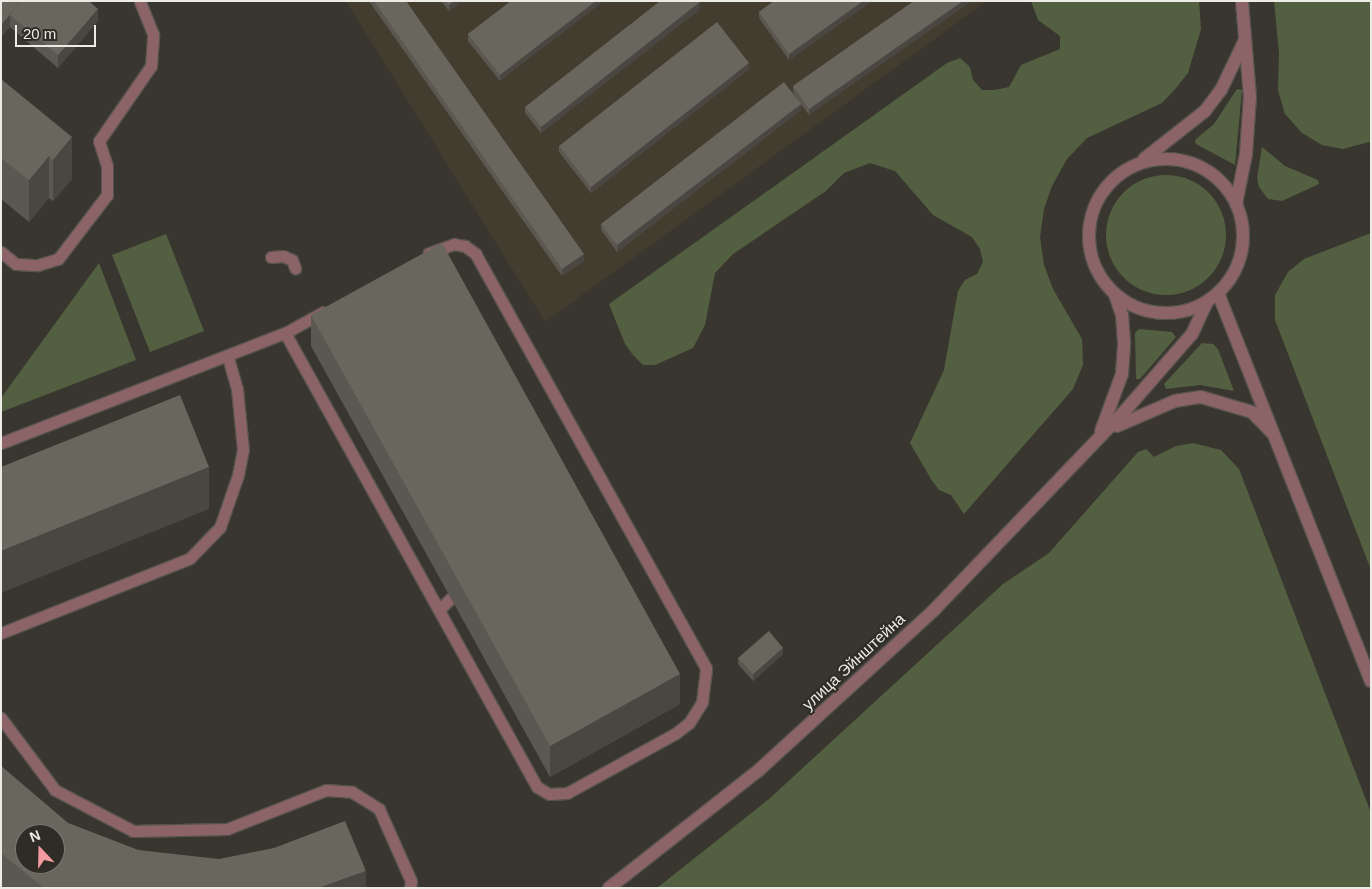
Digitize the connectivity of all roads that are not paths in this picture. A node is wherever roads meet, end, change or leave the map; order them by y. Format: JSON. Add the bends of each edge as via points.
{"nodes":[{"id":1,"x":140,"y":1,"type":"edge"},
{"id":2,"x":1242,"y":1,"type":"edge"},
{"id":3,"x":1246,"y":38,"type":"junction"},
{"id":4,"x":1133,"y":166,"type":"junction"},
{"id":5,"x":1236,"y":204,"type":"junction"},
{"id":6,"x":1,"y":252,"type":"edge"},
{"id":7,"x":271,"y":257,"type":"dead end"},
{"id":8,"x":415,"y":261,"type":"edge"},
{"id":9,"x":295,"y":268,"type":"dead end"},
{"id":10,"x":1218,"y":293,"type":"junction"},
{"id":11,"x":1115,"y":295,"type":"junction"},
{"id":12,"x":1207,"y":302,"type":"junction"},
{"id":13,"x":337,"y":304,"type":"edge"},
{"id":14,"x":285,"y":333,"type":"junction"},
{"id":15,"x":227,"y":355,"type":"junction"},
{"id":16,"x":1275,"y":435,"type":"junction"},
{"id":17,"x":1100,"y":436,"type":"junction"},
{"id":18,"x":1,"y":443,"type":"edge"},
{"id":19,"x":450,"y":598,"type":"edge"},
{"id":20,"x":439,"y":610,"type":"junction"},
{"id":21,"x":1,"y":633,"type":"edge"},
{"id":22,"x":1371,"y":681,"type":"edge"},
{"id":23,"x":1,"y":718,"type":"edge"},
{"id":24,"x":410,"y":888,"type":"edge"},
{"id":25,"x":609,"y":888,"type":"edge"}],
"edges":[{"from":1,"to":6,"type":"lane","via":[[153,34],[151,66],[99,141],[107,166],[107,195],[58,259],[38,265],[16,264]]},
{"from":2,"to":3,"type":"street"},
{"from":3,"to":4,"type":"street","via":[[1221,90],[1205,111]]},
{"from":3,"to":5,"type":"street","via":[[1250,98],[1246,154]]},
{"from":4,"to":5,"type":"street","via":[[1152,159],[1192,163],[1226,186]]},
{"from":4,"to":11,"type":"street","via":[[1103,190],[1088,226],[1093,264]]},
{"from":5,"to":10,"type":"street","via":[[1243,244],[1231,277]]},
{"from":7,"to":9,"type":"lane","via":[[283,256],[292,260]]},
{"from":8,"to":20,"type":"lane","via":[[441,246],[454,244],[465,246],[476,254],[706,668],[702,702],[689,723],[676,733],[567,794],[549,794],[537,787]]},
{"from":10,"to":12,"type":"street"},
{"from":10,"to":16,"type":"street"},
{"from":11,"to":12,"type":"street","via":[[1150,312],[1189,310]]},
{"from":11,"to":17,"type":"street","via":[[1122,315],[1122,374]]},
{"from":12,"to":17,"type":"street","name":"улица Эйнштейна","via":[[1192,334]]},
{"from":13,"to":14,"type":"lane"},
{"from":14,"to":15,"type":"lane"},
{"from":14,"to":20,"type":"lane"},
{"from":15,"to":18,"type":"lane"},
{"from":15,"to":21,"type":"lane","via":[[237,389],[243,450],[220,527],[190,558]]},
{"from":16,"to":17,"type":"street","via":[[1252,412],[1201,397],[1168,404],[1129,419]]},
{"from":16,"to":22,"type":"street"},
{"from":17,"to":25,"type":"street","name":"улица Эйнштейна","via":[[934,610],[812,723],[759,770]]},
{"from":19,"to":20,"type":"lane"},
{"from":23,"to":24,"type":"lane","via":[[55,790],[134,831],[227,829],[326,790],[352,792],[379,809],[411,882]]}]}
